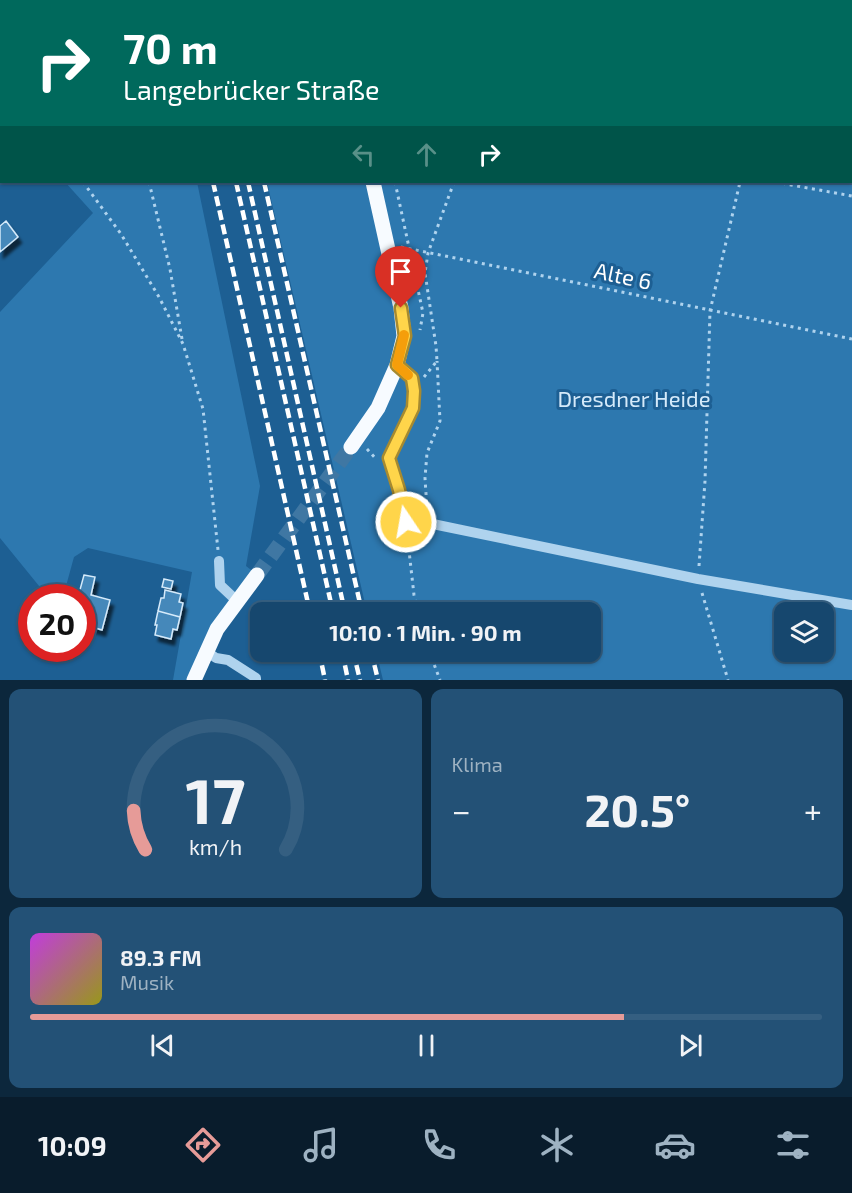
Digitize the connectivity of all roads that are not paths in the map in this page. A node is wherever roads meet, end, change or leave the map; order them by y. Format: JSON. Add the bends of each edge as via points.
{"nodes":[{"id":1,"x":373,"y":183,"type":"edge"},
{"id":2,"x":397,"y":365,"type":"junction"},
{"id":3,"x":351,"y":447,"type":"tunnel mouth"},
{"id":4,"x":219,"y":561,"type":"road end"},
{"id":5,"x":257,"y":575,"type":"tunnel mouth"},
{"id":6,"x":237,"y":601,"type":"junction"},
{"id":7,"x":852,"y":605,"type":"edge"},
{"id":8,"x":206,"y":651,"type":"junction"},
{"id":9,"x":194,"y":680,"type":"edge"},
{"id":10,"x":256,"y":680,"type":"edge"}],
"edges":[{"from":1,"to":2,"type":"main road","via":[[405,336]]},
{"from":2,"to":3,"type":"main road","via":[[378,408]]},
{"from":2,"to":7,"type":"lane","via":[[412,378],[414,391],[413,408],[389,458],[406,522],[428,523],[698,579]]},
{"from":4,"to":6,"type":"lane","via":[[220,585]]},
{"from":5,"to":6,"type":"main road"},
{"from":6,"to":8,"type":"main road"},
{"from":8,"to":9,"type":"main road"},
{"from":8,"to":10,"type":"lane","via":[[228,660]]}]}
